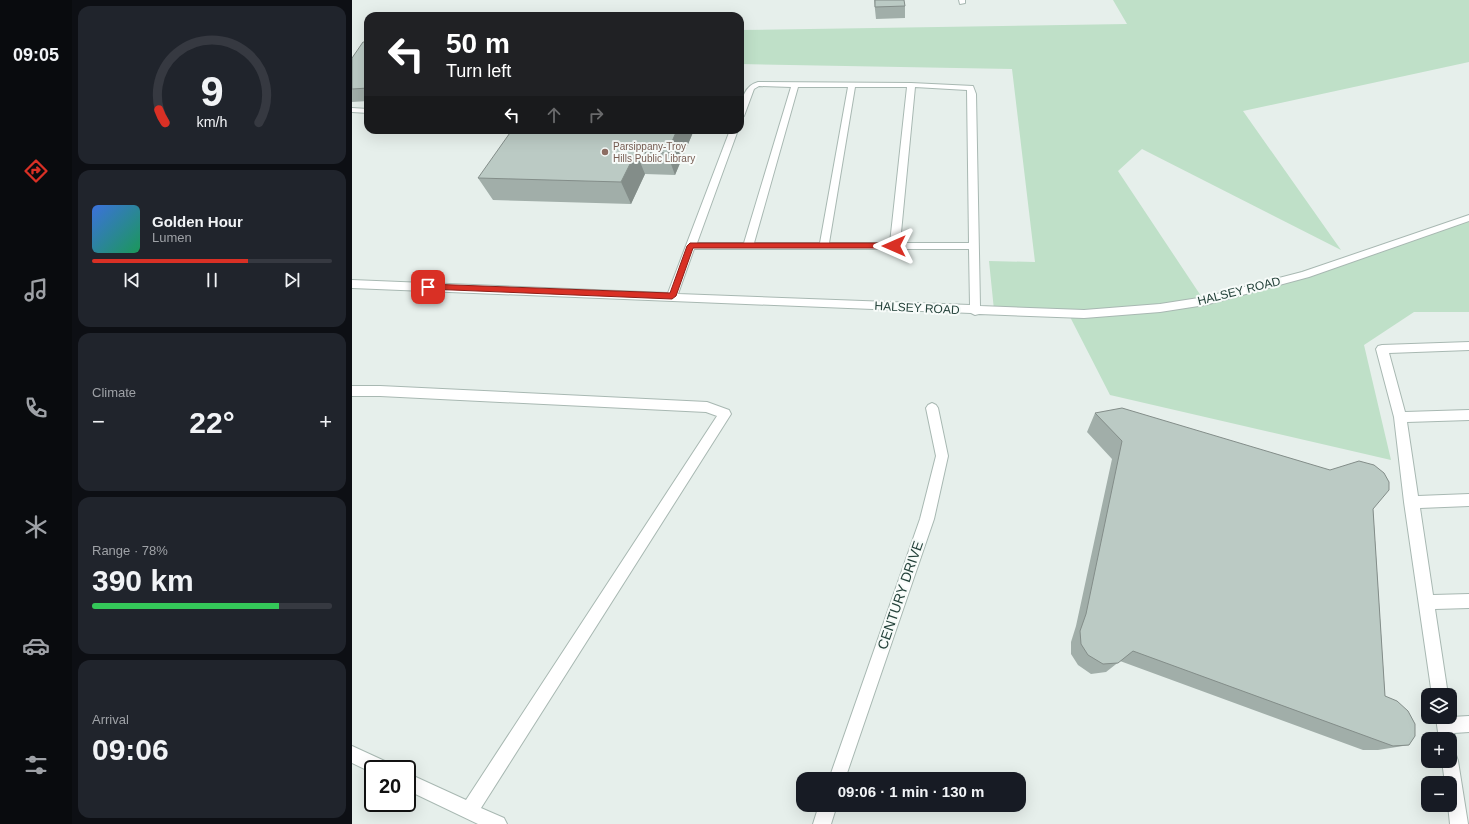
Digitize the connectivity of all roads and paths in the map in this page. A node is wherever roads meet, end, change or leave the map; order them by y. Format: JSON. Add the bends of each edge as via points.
{"nodes":[{"id":1,"x":794,"y":85,"type":"junction"},
{"id":2,"x":852,"y":85,"type":"junction"},
{"id":3,"x":911,"y":85,"type":"junction"},
{"id":4,"x":744,"y":106,"type":"edge"},
{"id":5,"x":352,"y":110,"type":"edge"},
{"id":6,"x":364,"y":110,"type":"edge"},
{"id":7,"x":732,"y":134,"type":"edge"},
{"id":8,"x":1469,"y":218,"type":"edge"},
{"id":9,"x":690,"y":246,"type":"junction"},
{"id":10,"x":748,"y":246,"type":"junction"},
{"id":11,"x":824,"y":246,"type":"junction"},
{"id":12,"x":894,"y":246,"type":"junction"},
{"id":13,"x":974,"y":246,"type":"junction"},
{"id":14,"x":352,"y":284,"type":"edge"},
{"id":15,"x":672,"y":296,"type":"junction"},
{"id":16,"x":975,"y":310,"type":"junction"},
{"id":17,"x":1469,"y":346,"type":"edge"},
{"id":18,"x":352,"y":391,"type":"edge"},
{"id":19,"x":932,"y":408,"type":"dead end"},
{"id":20,"x":1469,"y":415,"type":"edge"},
{"id":21,"x":1400,"y":417,"type":"junction"},
{"id":22,"x":1469,"y":500,"type":"edge"},
{"id":23,"x":1411,"y":502,"type":"junction"},
{"id":24,"x":1469,"y":601,"type":"edge"},
{"id":25,"x":1427,"y":602,"type":"junction"},
{"id":26,"x":1439,"y":688,"type":"edge"},
{"id":27,"x":1469,"y":724,"type":"edge"},
{"id":28,"x":1445,"y":727,"type":"edge"},
{"id":29,"x":352,"y":754,"type":"edge"},
{"id":30,"x":364,"y":760,"type":"edge"},
{"id":31,"x":1451,"y":768,"type":"edge"},
{"id":32,"x":839,"y":772,"type":"edge"},
{"id":33,"x":416,"y":785,"type":"edge"},
{"id":34,"x":469,"y":811,"type":"junction"},
{"id":35,"x":826,"y":812,"type":"edge"},
{"id":36,"x":498,"y":824,"type":"edge"},
{"id":37,"x":822,"y":824,"type":"edge"},
{"id":38,"x":1459,"y":824,"type":"edge"}],
"edges":[{"from":1,"to":2,"type":"street"},
{"from":1,"to":4,"type":"street","via":[[755,85],[751,88]]},
{"from":1,"to":10,"type":"street"},
{"from":2,"to":3,"type":"street"},
{"from":2,"to":11,"type":"street"},
{"from":3,"to":12,"type":"street"},
{"from":3,"to":13,"type":"street","via":[[964,87],[972,91]]},
{"from":5,"to":6,"type":"street"},
{"from":7,"to":9,"type":"street"},
{"from":8,"to":16,"type":"street","name":"HALSEY ROAD","via":[[1333,266],[1204,301],[1137,311],[1084,314]]},
{"from":9,"to":10,"type":"street"},
{"from":9,"to":15,"type":"street"},
{"from":10,"to":11,"type":"street"},
{"from":11,"to":12,"type":"street"},
{"from":12,"to":13,"type":"street"},
{"from":13,"to":16,"type":"street"},
{"from":14,"to":15,"type":"street","name":"HALSEY ROAD"},
{"from":15,"to":16,"type":"street","name":"HALSEY ROAD"},
{"from":17,"to":21,"type":"street","via":[[1382,349]]},
{"from":18,"to":34,"type":"street","via":[[707,407],[725,414]]},
{"from":19,"to":32,"type":"street","name":"CENTURY DRIVE","via":[[942,456],[927,519]]},
{"from":20,"to":21,"type":"street"},
{"from":21,"to":23,"type":"street"},
{"from":22,"to":23,"type":"street"},
{"from":23,"to":25,"type":"street"},
{"from":24,"to":25,"type":"street"},
{"from":25,"to":26,"type":"street"},
{"from":27,"to":28,"type":"street"},
{"from":29,"to":30,"type":"street"},
{"from":31,"to":38,"type":"street"},
{"from":33,"to":34,"type":"street"},
{"from":34,"to":36,"type":"street"},
{"from":35,"to":37,"type":"street"}]}
